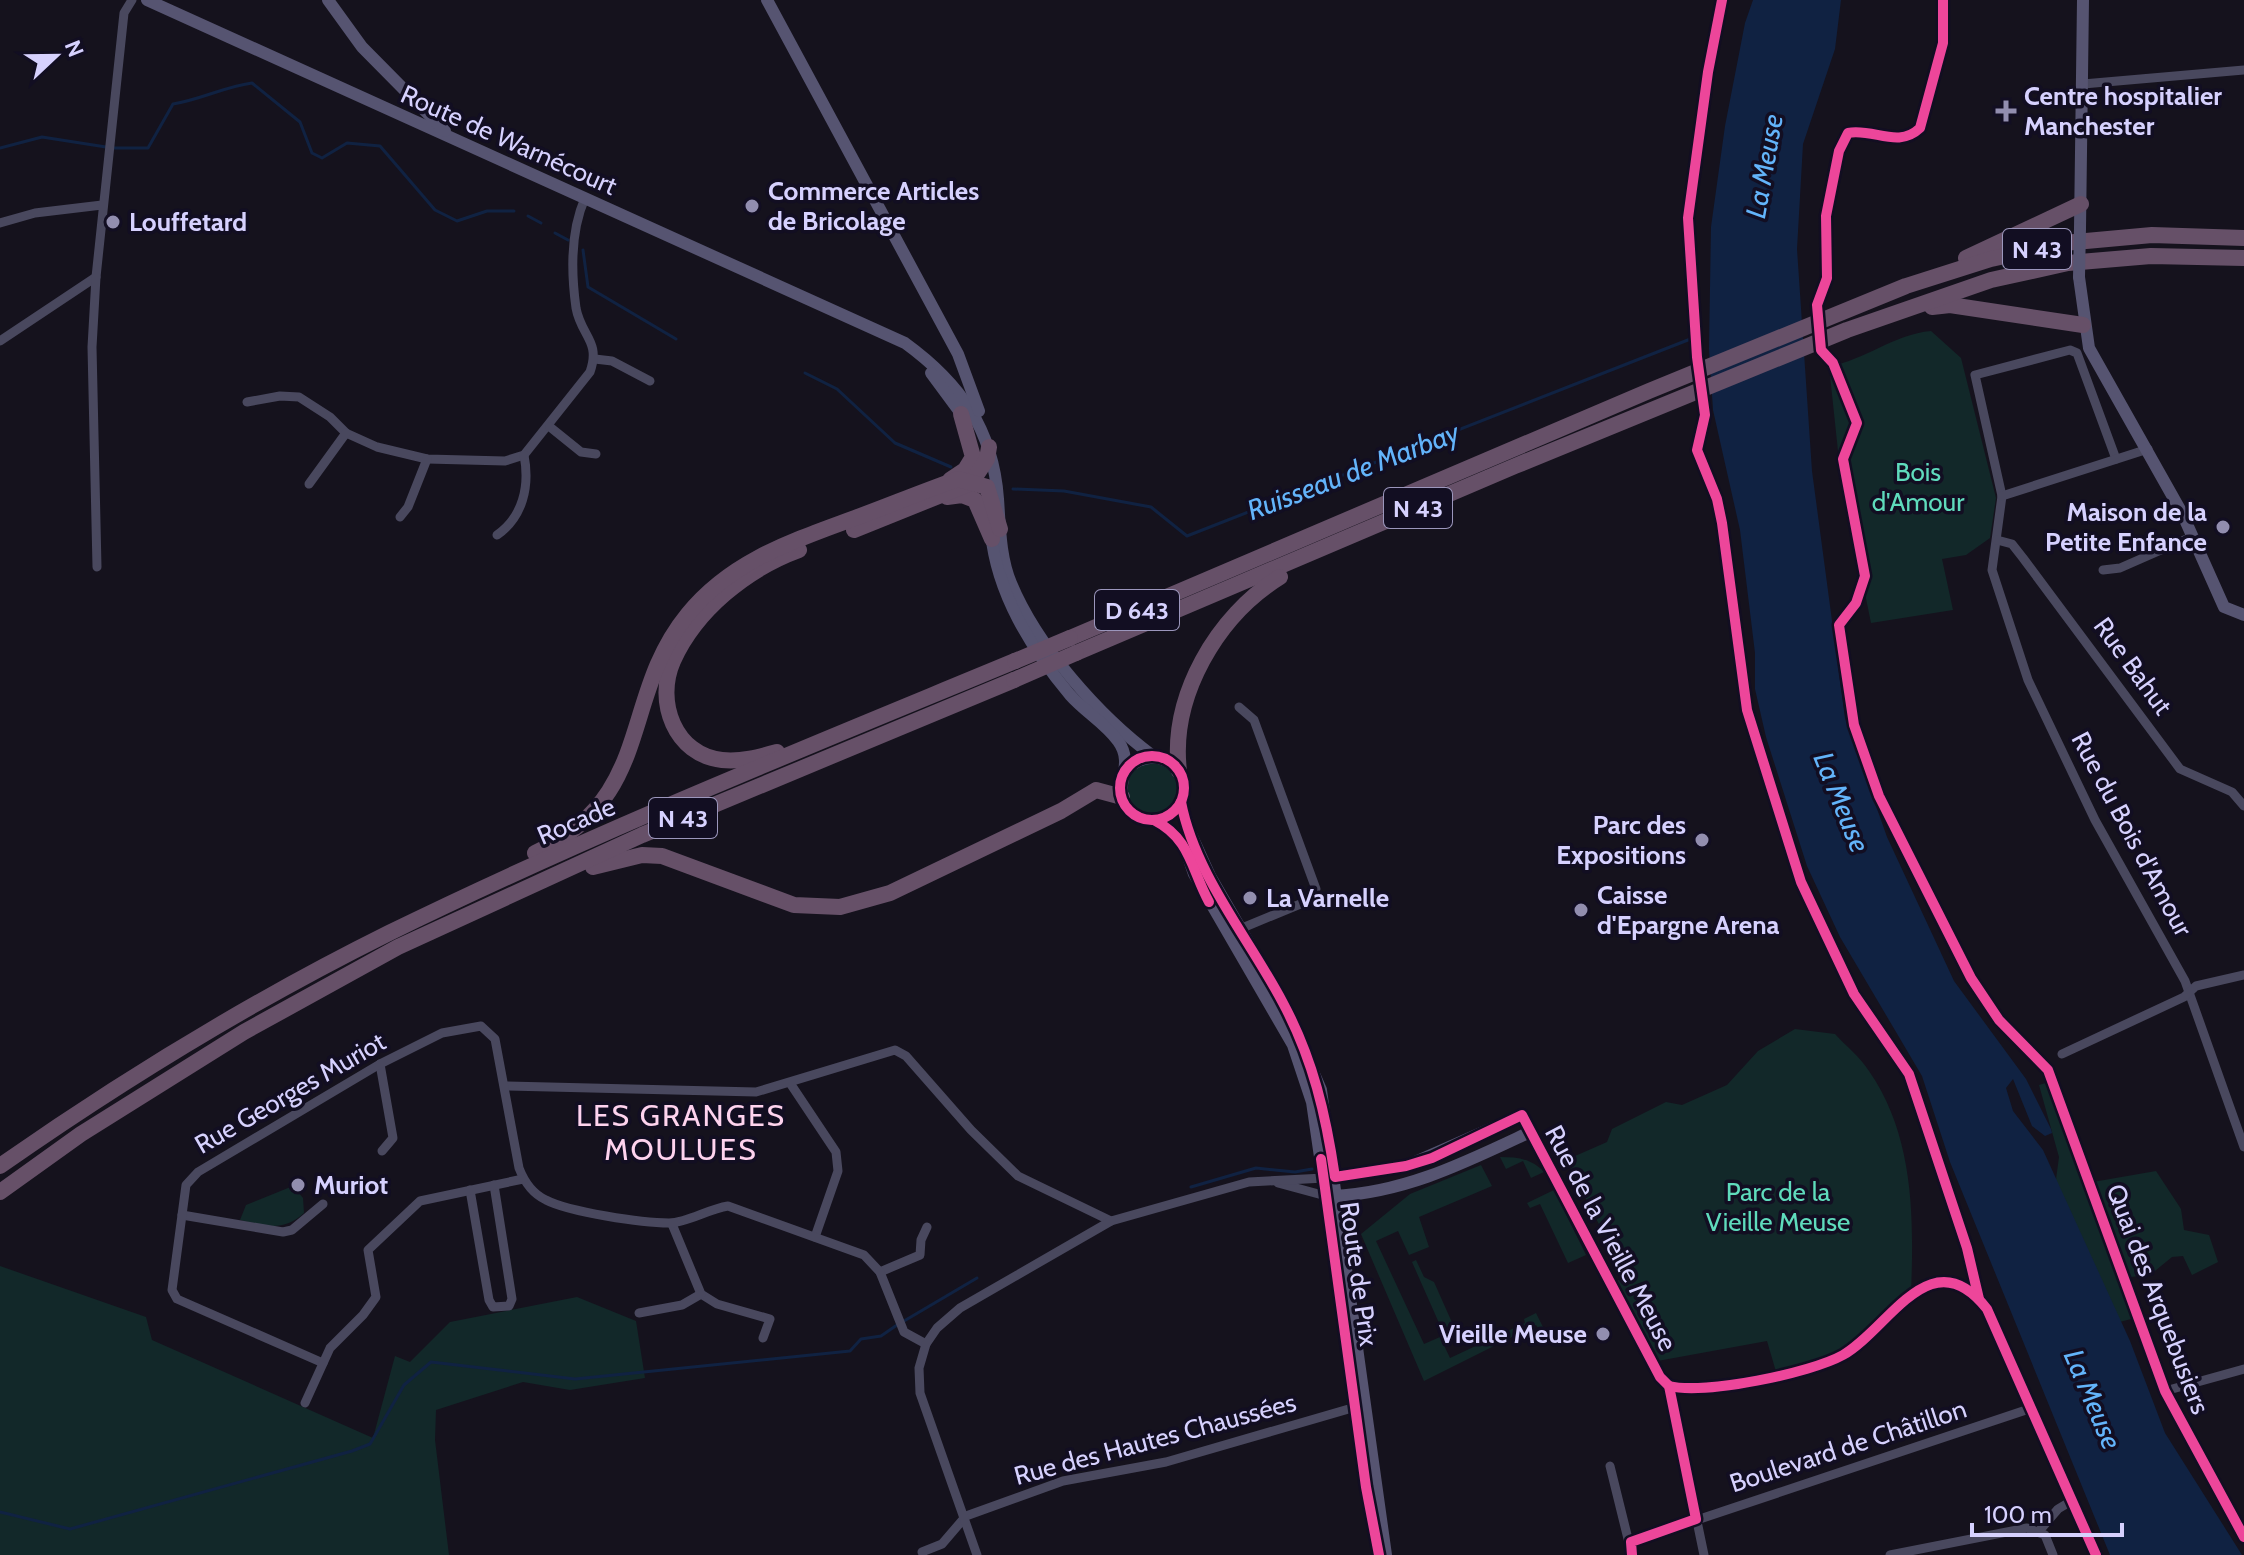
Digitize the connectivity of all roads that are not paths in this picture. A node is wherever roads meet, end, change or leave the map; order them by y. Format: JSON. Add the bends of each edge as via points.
{"nodes":[{"id":1,"x":132,"y":0,"type":"edge"},
{"id":2,"x":147,"y":0,"type":"edge"},
{"id":3,"x":328,"y":0,"type":"edge"},
{"id":4,"x":767,"y":0,"type":"edge"},
{"id":5,"x":1943,"y":0,"type":"edge"},
{"id":6,"x":2083,"y":0,"type":"edge"},
{"id":7,"x":1943,"y":43,"type":"dead end"},
{"id":8,"x":2244,"y":70,"type":"edge"},
{"id":9,"x":2083,"y":84,"type":"junction"},
{"id":10,"x":453,"y":139,"type":"junction"},
{"id":11,"x":585,"y":198,"type":"junction"},
{"id":12,"x":2081,"y":204,"type":"junction"},
{"id":13,"x":102,"y":205,"type":"junction"},
{"id":14,"x":0,"y":223,"type":"edge"},
{"id":15,"x":2244,"y":238,"type":"edge"},
{"id":16,"x":2244,"y":258,"type":"edge"},
{"id":17,"x":96,"y":277,"type":"junction"},
{"id":18,"x":1906,"y":286,"type":"junction"},
{"id":19,"x":1883,"y":317,"type":"junction"},
{"id":20,"x":852,"y":321,"type":"junction"},
{"id":21,"x":2083,"y":325,"type":"junction"},
{"id":22,"x":0,"y":341,"type":"edge"},
{"id":23,"x":950,"y":341,"type":"junction"},
{"id":24,"x":959,"y":357,"type":"junction"},
{"id":25,"x":927,"y":358,"type":"junction"},
{"id":26,"x":595,"y":359,"type":"junction"},
{"id":27,"x":944,"y":380,"type":"junction"},
{"id":28,"x":650,"y":381,"type":"dead end"},
{"id":29,"x":247,"y":402,"type":"dead end"},
{"id":30,"x":961,"y":414,"type":"junction"},
{"id":31,"x":550,"y":427,"type":"junction"},
{"id":32,"x":346,"y":433,"type":"junction"},
{"id":33,"x":988,"y":442,"type":"junction"},
{"id":34,"x":2148,"y":449,"type":"junction"},
{"id":35,"x":596,"y":454,"type":"dead end"},
{"id":36,"x":524,"y":455,"type":"junction"},
{"id":37,"x":427,"y":459,"type":"junction"},
{"id":38,"x":2116,"y":459,"type":"junction"},
{"id":39,"x":985,"y":481,"type":"junction"},
{"id":40,"x":309,"y":484,"type":"dead end"},
{"id":41,"x":938,"y":492,"type":"junction"},
{"id":42,"x":2002,"y":496,"type":"junction"},
{"id":43,"x":400,"y":517,"type":"dead end"},
{"id":44,"x":996,"y":534,"type":"junction"},
{"id":45,"x":497,"y":535,"type":"dead end"},
{"id":46,"x":2193,"y":536,"type":"junction"},
{"id":47,"x":1997,"y":540,"type":"junction"},
{"id":48,"x":1321,"y":551,"type":"junction"},
{"id":49,"x":97,"y":567,"type":"dead end"},
{"id":50,"x":2103,"y":570,"type":"dead end"},
{"id":51,"x":1204,"y":582,"type":"joint"},
{"id":52,"x":2244,"y":615,"type":"edge"},
{"id":53,"x":1073,"y":646,"type":"junction"},
{"id":54,"x":1015,"y":661,"type":"joint"},
{"id":55,"x":1239,"y":707,"type":"dead end"},
{"id":56,"x":855,"y":728,"type":"junction"},
{"id":57,"x":1153,"y":756,"type":"junction"},
{"id":58,"x":1128,"y":768,"type":"junction"},
{"id":59,"x":1179,"y":771,"type":"junction"},
{"id":60,"x":1122,"y":797,"type":"junction"},
{"id":61,"x":1181,"y":802,"type":"junction"},
{"id":62,"x":2244,"y":806,"type":"edge"},
{"id":63,"x":1154,"y":820,"type":"junction"},
{"id":64,"x":503,"y":878,"type":"junction"},
{"id":65,"x":450,"y":922,"type":"junction"},
{"id":66,"x":1234,"y":931,"type":"junction"},
{"id":67,"x":2244,"y":975,"type":"edge"},
{"id":68,"x":2189,"y":991,"type":"junction"},
{"id":69,"x":2062,"y":1054,"type":"dead end"},
{"id":70,"x":380,"y":1064,"type":"junction"},
{"id":71,"x":790,"y":1083,"type":"junction"},
{"id":72,"x":505,"y":1086,"type":"junction"},
{"id":73,"x":1530,"y":1132,"type":"junction"},
{"id":74,"x":2244,"y":1147,"type":"edge"},
{"id":75,"x":382,"y":1151,"type":"dead end"},
{"id":76,"x":0,"y":1166,"type":"edge"},
{"id":77,"x":1330,"y":1178,"type":"junction"},
{"id":78,"x":523,"y":1179,"type":"junction"},
{"id":79,"x":1267,"y":1180,"type":"junction"},
{"id":80,"x":494,"y":1185,"type":"junction"},
{"id":81,"x":470,"y":1190,"type":"junction"},
{"id":82,"x":0,"y":1192,"type":"edge"},
{"id":83,"x":1332,"y":1196,"type":"junction"},
{"id":84,"x":323,"y":1204,"type":"dead end"},
{"id":85,"x":182,"y":1215,"type":"junction"},
{"id":86,"x":1111,"y":1221,"type":"junction"},
{"id":87,"x":672,"y":1224,"type":"junction"},
{"id":88,"x":927,"y":1227,"type":"dead end"},
{"id":89,"x":815,"y":1237,"type":"junction"},
{"id":90,"x":880,"y":1272,"type":"junction"},
{"id":91,"x":701,"y":1294,"type":"junction"},
{"id":92,"x":639,"y":1313,"type":"dead end"},
{"id":93,"x":2138,"y":1319,"type":"dead end"},
{"id":94,"x":763,"y":1338,"type":"dead end"},
{"id":95,"x":926,"y":1344,"type":"junction"},
{"id":96,"x":323,"y":1363,"type":"junction"},
{"id":97,"x":2244,"y":1369,"type":"edge"},
{"id":98,"x":1669,"y":1386,"type":"junction"},
{"id":99,"x":2165,"y":1391,"type":"junction"},
{"id":100,"x":305,"y":1403,"type":"dead end"},
{"id":101,"x":1361,"y":1406,"type":"junction"},
{"id":102,"x":2032,"y":1408,"type":"junction"},
{"id":103,"x":1610,"y":1466,"type":"dead end"},
{"id":104,"x":2073,"y":1500,"type":"junction"},
{"id":105,"x":966,"y":1516,"type":"junction"},
{"id":106,"x":1696,"y":1519,"type":"junction"},
{"id":107,"x":2040,"y":1530,"type":"junction"},
{"id":108,"x":2244,"y":1537,"type":"edge"},
{"id":109,"x":1631,"y":1542,"type":"junction"},
{"id":110,"x":922,"y":1552,"type":"dead end"},
{"id":111,"x":977,"y":1555,"type":"edge"},
{"id":112,"x":1379,"y":1555,"type":"edge"},
{"id":113,"x":1386,"y":1555,"type":"edge"},
{"id":114,"x":1632,"y":1555,"type":"edge"},
{"id":115,"x":1704,"y":1555,"type":"edge"},
{"id":116,"x":1889,"y":1555,"type":"edge"},
{"id":117,"x":2053,"y":1555,"type":"edge"},
{"id":118,"x":2096,"y":1555,"type":"edge"}],
"edges":[{"from":1,"to":13,"type":"street","via":[[124,13]]},
{"from":2,"to":10,"type":"main road","name":"Route de Warnécourt"},
{"from":3,"to":10,"type":"main road","via":[[362,47]]},
{"from":4,"to":23,"type":"main road"},
{"from":5,"to":7,"type":"street"},
{"from":6,"to":9,"type":"main road"},
{"from":8,"to":9,"type":"street"},
{"from":9,"to":12,"type":"main road"},
{"from":10,"to":11,"type":"main road","name":"Route de Warnécourt"},
{"from":11,"to":20,"type":"main road","name":"Route de Warnécourt"},
{"from":11,"to":26,"type":"street","via":[[573,226],[577,310]]},
{"from":12,"to":18,"type":"highway"},
{"from":12,"to":21,"type":"main road","bridge":true},
{"from":13,"to":14,"type":"street"},
{"from":13,"to":17,"type":"street"},
{"from":15,"to":18,"type":"highway","number":"N 43","via":[[2152,235],[2064,243]]},
{"from":16,"to":19,"type":"highway","number":"N 43","via":[[2151,256],[2068,263],[1991,280]]},
{"from":17,"to":22,"type":"street"},
{"from":17,"to":49,"type":"street","via":[[92,347]]},
{"from":18,"to":51,"type":"highway","number":"N 43"},
{"from":19,"to":21,"type":"highway","via":[[1950,305]]},
{"from":19,"to":48,"type":"highway","number":"N 43"},
{"from":20,"to":25,"type":"main road","name":"Route de Warnécourt"},
{"from":20,"to":27,"type":"main road","name":"Route de Warnécourt"},
{"from":21,"to":34,"type":"main road","via":[[2089,348]]},
{"from":23,"to":24,"type":"main road"},
{"from":23,"to":25,"type":"main road","via":[[943,359]]},
{"from":23,"to":27,"type":"main road"},
{"from":24,"to":27,"type":"main road","via":[[958,372]]},
{"from":24,"to":33,"type":"main road"},
{"from":25,"to":27,"type":"main road","name":"Route de Warnécourt"},
{"from":26,"to":28,"type":"street","via":[[612,361]]},
{"from":26,"to":31,"type":"street"},
{"from":27,"to":30,"type":"main road","name":"Route de Warnécourt"},
{"from":27,"to":33,"type":"main road","name":"Route de Warnécourt","via":[[963,395]]},
{"from":29,"to":32,"type":"street","via":[[299,397]]},
{"from":30,"to":39,"type":"main road","name":"Route de Warnécourt","via":[[974,433]]},
{"from":30,"to":41,"type":"highway","via":[[973,457]]},
{"from":31,"to":35,"type":"street","via":[[581,452]]},
{"from":31,"to":36,"type":"street"},
{"from":32,"to":37,"type":"street"},
{"from":32,"to":40,"type":"street"},
{"from":33,"to":39,"type":"highway"},
{"from":33,"to":39,"type":"main road","name":"Route de Warnécourt"},
{"from":34,"to":38,"type":"street"},
{"from":34,"to":46,"type":"main road"},
{"from":36,"to":37,"type":"street","via":[[505,461]]},
{"from":36,"to":45,"type":"street","via":[[527,471],[519,514]]},
{"from":37,"to":43,"type":"street"},
{"from":38,"to":42,"type":"street"},
{"from":38,"to":42,"type":"street","name":"Rue du Bois d'Amour","via":[[2077,353],[2070,350],[1975,375]]},
{"from":39,"to":41,"type":"highway"},
{"from":39,"to":44,"type":"highway"},
{"from":41,"to":44,"type":"highway","via":[[975,500]]},
{"from":41,"to":56,"type":"highway","via":[[753,571],[700,620],[672,664],[666,691],[674,728],[703,755],[735,761],[759,757]]},
{"from":41,"to":64,"type":"highway","via":[[763,552],[708,593],[658,662],[638,730],[613,786],[577,828],[519,861]]},
{"from":42,"to":47,"type":"street","name":"Rue du Bois d'Amour"},
{"from":44,"to":57,"type":"main road","via":[[1022,607],[1075,683]]},
{"from":44,"to":58,"type":"main road","via":[[997,571],[1022,627],[1070,695],[1120,743]]},
{"from":46,"to":50,"type":"street","via":[[2120,568]]},
{"from":46,"to":52,"type":"main road","via":[[2224,607]]},
{"from":47,"to":62,"type":"street","name":"Rue Bahut","via":[[2012,544],[2180,769],[2232,792]]},
{"from":47,"to":68,"type":"street","name":"Rue du Bois d'Amour","via":[[1992,570],[2028,680],[2095,820]]},
{"from":48,"to":53,"type":"highway","number":"N 43"},
{"from":48,"to":59,"type":"highway","via":[[1258,590],[1224,625],[1202,662],[1179,725]]},
{"from":51,"to":53,"type":"highway","name":"Rocade","number":"D 643"},
{"from":53,"to":54,"type":"highway","name":"Rocade","number":"D 643","bridge":true},
{"from":53,"to":65,"type":"highway","number":"N 43","bridge":true,"via":[[1014,680],[642,835]]},
{"from":54,"to":56,"type":"highway","name":"Rocade","number":"N 43"},
{"from":55,"to":66,"type":"street","via":[[1254,720],[1316,889],[1310,900]]},
{"from":56,"to":64,"type":"highway","name":"Rocade","number":"N 43"},
{"from":57,"to":58,"type":"main road"},
{"from":57,"to":59,"type":"main road"},
{"from":58,"to":60,"type":"main road"},
{"from":59,"to":61,"type":"main road","name":"Route de Prix"},
{"from":60,"to":63,"type":"main road","name":"Route de Prix","via":[[1133,814]]},
{"from":60,"to":65,"type":"highway","via":[[1096,790],[890,893],[840,907],[794,905],[684,863],[642,855],[573,873]]},
{"from":61,"to":63,"type":"main road","via":[[1170,815]]},
{"from":61,"to":66,"type":"main road","name":"Route de Prix"},
{"from":63,"to":66,"type":"main road","name":"Route de Prix","via":[[1182,839],[1194,874]]},
{"from":64,"to":76,"type":"highway","name":"Rocade","number":"N 43","via":[[261,1001],[71,1116]]},
{"from":65,"to":82,"type":"highway","number":"N 43","via":[[244,1032],[81,1134]]},
{"from":66,"to":77,"type":"main road","name":"Route de Prix","via":[[1300,1036],[1321,1090]]},
{"from":67,"to":68,"type":"street"},
{"from":68,"to":69,"type":"street"},
{"from":68,"to":74,"type":"street","name":"Rue du Bois d'Amour"},
{"from":70,"to":72,"type":"street","name":"Rue Georges Muriot","via":[[442,1033],[481,1026],[495,1039]]},
{"from":70,"to":75,"type":"street","via":[[393,1138]]},
{"from":70,"to":85,"type":"street","name":"Rue Georges Muriot","via":[[198,1172],[186,1185]]},
{"from":71,"to":72,"type":"street","via":[[756,1092]]},
{"from":71,"to":86,"type":"street","via":[[895,1050],[1018,1176]]},
{"from":71,"to":89,"type":"street","via":[[836,1152],[838,1171]]},
{"from":72,"to":78,"type":"street"},
{"from":73,"to":77,"type":"main road","name":"Rue de la Vieille Meuse","via":[[1522,1115],[1419,1162]]},
{"from":73,"to":83,"type":"main road","via":[[1401,1187]]},
{"from":73,"to":98,"type":"street","name":"Rue de la Vieille Meuse"},
{"from":77,"to":79,"type":"street"},
{"from":77,"to":83,"type":"main road","name":"Route de Prix"},
{"from":78,"to":80,"type":"street"},
{"from":78,"to":87,"type":"street","via":[[545,1200],[564,1207]]},
{"from":79,"to":83,"type":"street"},
{"from":79,"to":86,"type":"street"},
{"from":80,"to":81,"type":"street"},
{"from":80,"to":81,"type":"street","via":[[512,1299],[501,1308],[489,1300]]},
{"from":81,"to":96,"type":"street","via":[[420,1201],[368,1250],[376,1297]]},
{"from":83,"to":101,"type":"main road","name":"Route de Prix"},
{"from":84,"to":85,"type":"street","via":[[283,1232]]},
{"from":85,"to":96,"type":"street","name":"Rue Georges Muriot","via":[[172,1290],[177,1299]]},
{"from":86,"to":95,"type":"street","via":[[960,1308]]},
{"from":87,"to":89,"type":"street","via":[[728,1206]]},
{"from":87,"to":91,"type":"street"},
{"from":88,"to":90,"type":"street","via":[[920,1255]]},
{"from":89,"to":90,"type":"street","via":[[864,1255]]},
{"from":90,"to":95,"type":"street","via":[[904,1332]]},
{"from":91,"to":92,"type":"street","via":[[682,1305]]},
{"from":91,"to":94,"type":"street","via":[[770,1319]]},
{"from":93,"to":99,"type":"street","name":"Quai des Arquebusiers"},
{"from":95,"to":105,"type":"street","via":[[919,1368],[920,1393]]},
{"from":96,"to":100,"type":"street"},
{"from":97,"to":99,"type":"street"},
{"from":98,"to":102,"type":"street","via":[[1712,1388],[1839,1357],[1911,1293],[1947,1283],[1963,1287],[1987,1309]]},
{"from":98,"to":106,"type":"street","name":"Rue de la Vieille Meuse"},
{"from":99,"to":108,"type":"street","name":"Quai des Arquebusiers"},
{"from":101,"to":105,"type":"street","name":"Rue des Hautes Chaussées","via":[[1166,1462],[1063,1481]]},
{"from":101,"to":112,"type":"main road","name":"Route de Prix"},
{"from":101,"to":113,"type":"main road","name":"Route de Prix"},
{"from":102,"to":104,"type":"street"},
{"from":102,"to":106,"type":"street","name":"Boulevard de Châtillon"},
{"from":103,"to":109,"type":"street"},
{"from":104,"to":107,"type":"street"},
{"from":104,"to":118,"type":"street"},
{"from":105,"to":110,"type":"street","name":"Rue des Hautes Chaussées","via":[[942,1544]]},
{"from":105,"to":111,"type":"street"},
{"from":106,"to":109,"type":"street","name":"Boulevard de Châtillon"},
{"from":106,"to":115,"type":"street","name":"Rue de la Vieille Meuse"},
{"from":107,"to":116,"type":"street","via":[[2027,1528]]},
{"from":107,"to":117,"type":"street"},
{"from":109,"to":114,"type":"street"}]}
